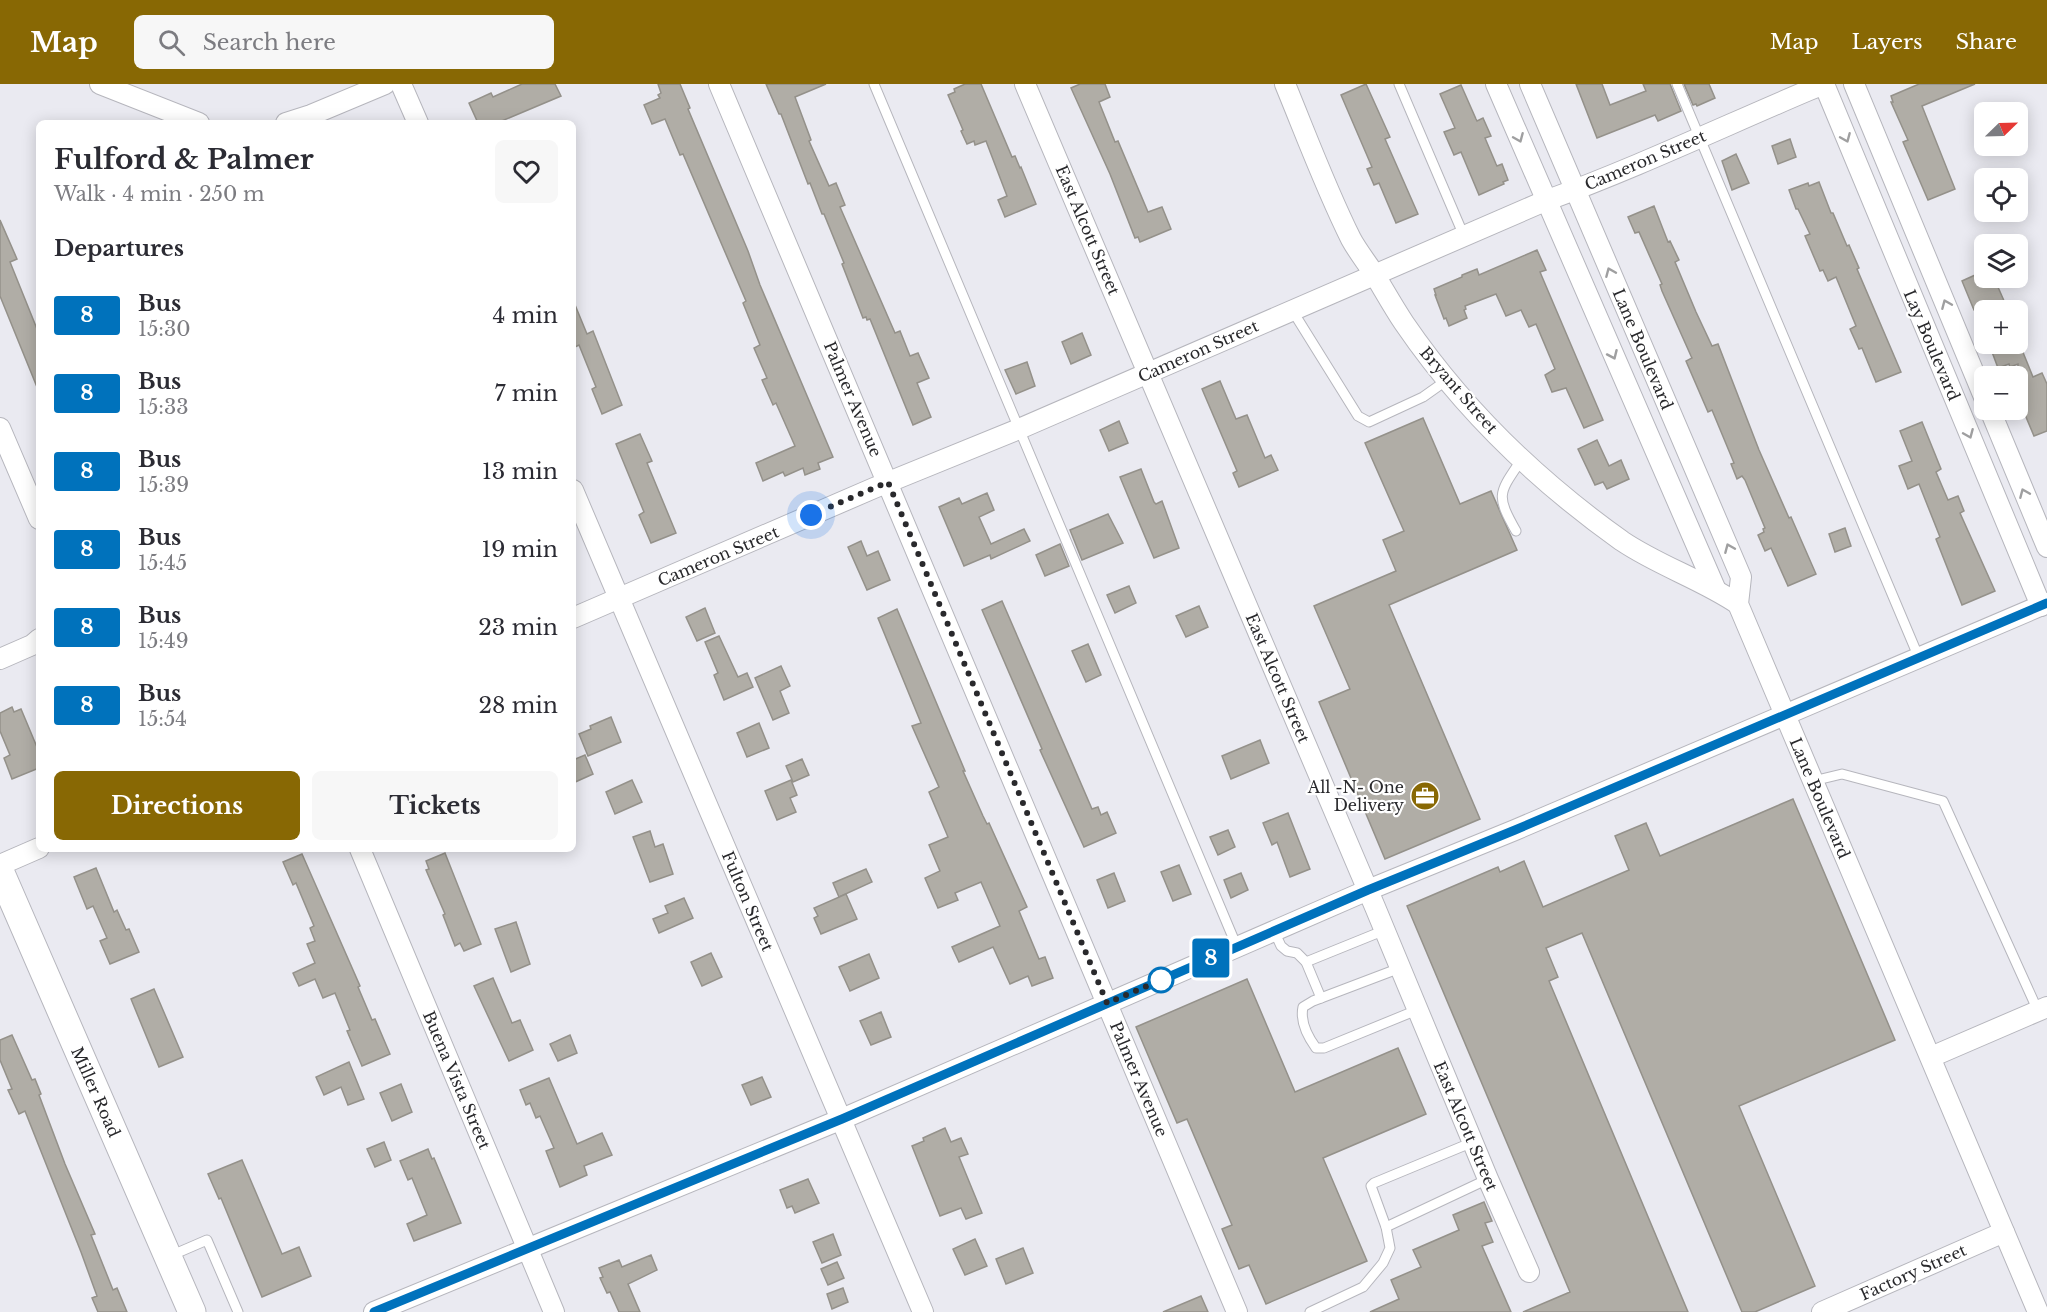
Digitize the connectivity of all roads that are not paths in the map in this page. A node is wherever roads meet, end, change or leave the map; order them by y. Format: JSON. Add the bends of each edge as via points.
{"nodes":[{"id":1,"x":100,"y":84,"type":"edge"},
{"id":2,"x":385,"y":84,"type":"edge"},
{"id":3,"x":401,"y":84,"type":"edge"},
{"id":4,"x":719,"y":84,"type":"edge"},
{"id":5,"x":874,"y":84,"type":"edge"},
{"id":6,"x":1025,"y":84,"type":"edge"},
{"id":7,"x":1284,"y":84,"type":"edge"},
{"id":8,"x":1399,"y":84,"type":"edge"},
{"id":9,"x":1496,"y":84,"type":"edge"},
{"id":10,"x":1530,"y":84,"type":"edge"},
{"id":11,"x":1677,"y":84,"type":"edge"},
{"id":12,"x":1824,"y":84,"type":"edge"},
{"id":13,"x":1854,"y":84,"type":"edge"},
{"id":14,"x":191,"y":120,"type":"edge"},
{"id":15,"x":295,"y":120,"type":"edge"},
{"id":16,"x":417,"y":120,"type":"edge"},
{"id":17,"x":1699,"y":136,"type":"junction"},
{"id":18,"x":1575,"y":190,"type":"junction"},
{"id":19,"x":1545,"y":201,"type":"junction"},
{"id":20,"x":1464,"y":237,"type":"junction"},
{"id":21,"x":1375,"y":275,"type":"junction"},
{"id":22,"x":1292,"y":310,"type":"junction"},
{"id":23,"x":1961,"y":340,"type":"junction"},
{"id":24,"x":1935,"y":351,"type":"junction"},
{"id":25,"x":1974,"y":372,"type":"edge"},
{"id":26,"x":1148,"y":373,"type":"junction"},
{"id":27,"x":1447,"y":380,"type":"junction"},
{"id":28,"x":1994,"y":420,"type":"edge"},
{"id":29,"x":0,"y":428,"type":"edge"},
{"id":30,"x":1019,"y":429,"type":"junction"},
{"id":31,"x":1522,"y":459,"type":"junction"},
{"id":32,"x":888,"y":482,"type":"junction"},
{"id":33,"x":576,"y":497,"type":"edge"},
{"id":34,"x":36,"y":512,"type":"edge"},
{"id":35,"x":1516,"y":531,"type":"dead end"},
{"id":36,"x":2047,"y":547,"type":"edge"},
{"id":37,"x":1715,"y":588,"type":"junction"},
{"id":38,"x":619,"y":599,"type":"junction"},
{"id":39,"x":1738,"y":604,"type":"junction"},
{"id":40,"x":2044,"y":604,"type":"edge"},
{"id":41,"x":576,"y":617,"type":"edge"},
{"id":42,"x":36,"y":642,"type":"edge"},
{"id":43,"x":1919,"y":658,"type":"junction"},
{"id":44,"x":0,"y":659,"type":"edge"},
{"id":45,"x":1785,"y":716,"type":"junction"},
{"id":46,"x":1813,"y":782,"type":"junction"},
{"id":47,"x":36,"y":849,"type":"edge"},
{"id":48,"x":361,"y":852,"type":"edge"},
{"id":49,"x":0,"y":865,"type":"edge"},
{"id":50,"x":0,"y":871,"type":"edge"},
{"id":51,"x":1368,"y":890,"type":"junction"},
{"id":52,"x":6,"y":899,"type":"edge"},
{"id":53,"x":1385,"y":930,"type":"junction"},
{"id":54,"x":1274,"y":931,"type":"junction"},
{"id":55,"x":1237,"y":947,"type":"junction"},
{"id":56,"x":1306,"y":962,"type":"junction"},
{"id":57,"x":1400,"y":968,"type":"junction"},
{"id":58,"x":1321,"y":998,"type":"junction"},
{"id":59,"x":1107,"y":1003,"type":"junction"},
{"id":60,"x":2043,"y":1009,"type":"edge"},
{"id":61,"x":1416,"y":1010,"type":"junction"},
{"id":62,"x":1931,"y":1057,"type":"junction"},
{"id":63,"x":842,"y":1119,"type":"junction"},
{"id":64,"x":1473,"y":1142,"type":"junction"},
{"id":65,"x":1488,"y":1179,"type":"junction"},
{"id":66,"x":1386,"y":1227,"type":"junction"},
{"id":67,"x":2004,"y":1232,"type":"junction"},
{"id":68,"x":528,"y":1248,"type":"junction"},
{"id":69,"x":168,"y":1257,"type":"junction"},
{"id":70,"x":1529,"y":1272,"type":"dead end"},
{"id":71,"x":236,"y":1311,"type":"edge"},
{"id":72,"x":192,"y":1312,"type":"edge"},
{"id":73,"x":374,"y":1312,"type":"edge"},
{"id":74,"x":554,"y":1312,"type":"edge"},
{"id":75,"x":923,"y":1312,"type":"edge"},
{"id":76,"x":1237,"y":1312,"type":"edge"},
{"id":77,"x":1310,"y":1312,"type":"edge"},
{"id":78,"x":1822,"y":1312,"type":"edge"},
{"id":79,"x":2038,"y":1312,"type":"edge"}],
"edges":[{"from":1,"to":14,"type":"street"},
{"from":2,"to":15,"type":"street"},
{"from":3,"to":16,"type":"street"},
{"from":4,"to":32,"type":"street","name":"Palmer Avenue"},
{"from":5,"to":30,"type":"lane"},
{"from":6,"to":26,"type":"street","name":"East Alcott Street"},
{"from":7,"to":21,"type":"street","name":"Bryant Street","via":[[1352,241]]},
{"from":8,"to":20,"type":"lane"},
{"from":9,"to":19,"type":"street","name":"Lane Boulevard","one_way":true},
{"from":10,"to":18,"type":"street","name":"Lane Boulevard"},
{"from":11,"to":17,"type":"lane"},
{"from":12,"to":17,"type":"street","name":"Cameron Street"},
{"from":12,"to":24,"type":"street","name":"Lay Boulevard","one_way":true},
{"from":23,"to":13,"type":"street","name":"Lay Boulevard","one_way":true},
{"from":17,"to":18,"type":"street","name":"Cameron Street"},
{"from":17,"to":43,"type":"lane"},
{"from":18,"to":19,"type":"street","name":"Cameron Street"},
{"from":39,"to":18,"type":"street","name":"Lane Boulevard","one_way":true,"via":[[1741,577]]},
{"from":19,"to":20,"type":"street","name":"Cameron Street"},
{"from":19,"to":37,"type":"street","name":"Lane Boulevard","one_way":true},
{"from":20,"to":21,"type":"street","name":"Cameron Street"},
{"from":21,"to":22,"type":"street","name":"Cameron Street"},
{"from":21,"to":27,"type":"street","name":"Bryant Street","via":[[1404,323]]},
{"from":22,"to":26,"type":"street","name":"Cameron Street"},
{"from":22,"to":27,"type":"lane","via":[[1358,416],[1369,422],[1424,397]]},
{"from":23,"to":24,"type":"street"},
{"from":23,"to":25,"type":"street","name":"Lay Boulevard"},
{"from":24,"to":40,"type":"street","name":"Lay Boulevard","one_way":true},
{"from":26,"to":30,"type":"street","name":"Cameron Street"},
{"from":26,"to":51,"type":"street","name":"East Alcott Street"},
{"from":27,"to":31,"type":"street","name":"Bryant Street"},
{"from":36,"to":28,"type":"street","one_way":true},
{"from":29,"to":34,"type":"street"},
{"from":30,"to":32,"type":"street","name":"Cameron Street"},
{"from":30,"to":55,"type":"lane"},
{"from":31,"to":35,"type":"lane","via":[[1504,486],[1501,498]]},
{"from":31,"to":37,"type":"street","name":"Bryant Street","via":[[1572,504],[1637,551]]},
{"from":32,"to":38,"type":"street","name":"Cameron Street"},
{"from":32,"to":59,"type":"street","name":"Palmer Avenue"},
{"from":33,"to":38,"type":"street","name":"Fulton Street"},
{"from":37,"to":39,"type":"street","name":"Bryant Street"},
{"from":38,"to":41,"type":"street","name":"Cameron Street"},
{"from":38,"to":63,"type":"street","name":"Fulton Street"},
{"from":39,"to":45,"type":"street","name":"Lane Boulevard"},
{"from":40,"to":43,"type":"street"},
{"from":42,"to":44,"type":"street"},
{"from":43,"to":45,"type":"street"},
{"from":45,"to":46,"type":"street","name":"Lane Boulevard"},
{"from":45,"to":51,"type":"street"},
{"from":46,"to":60,"type":"lane","via":[[1842,774],[1943,801]]},
{"from":46,"to":62,"type":"street","name":"Lane Boulevard"},
{"from":47,"to":49,"type":"street"},
{"from":48,"to":68,"type":"street","name":"Buena Vista Street"},
{"from":50,"to":52,"type":"street","name":"Miller Road"},
{"from":51,"to":53,"type":"street","name":"East Alcott Street"},
{"from":51,"to":54,"type":"street"},
{"from":52,"to":69,"type":"street","name":"Miller Road"},
{"from":53,"to":56,"type":"lane"},
{"from":53,"to":57,"type":"street","name":"East Alcott Street"},
{"from":54,"to":55,"type":"street"},
{"from":54,"to":56,"type":"lane","via":[[1281,946]]},
{"from":55,"to":59,"type":"street"},
{"from":56,"to":58,"type":"lane"},
{"from":57,"to":58,"type":"lane"},
{"from":57,"to":61,"type":"street","name":"East Alcott Street"},
{"from":58,"to":61,"type":"lane","via":[[1303,1007],[1301,1015],[1316,1048]]},
{"from":59,"to":63,"type":"street"},
{"from":59,"to":76,"type":"street","name":"Palmer Avenue"},
{"from":60,"to":62,"type":"street"},
{"from":61,"to":64,"type":"street","name":"East Alcott Street"},
{"from":62,"to":67,"type":"street","name":"Lane Boulevard"},
{"from":63,"to":68,"type":"street"},
{"from":63,"to":75,"type":"street","name":"Fulton Street"},
{"from":64,"to":65,"type":"street","name":"East Alcott Street"},
{"from":64,"to":66,"type":"lane","via":[[1374,1183],[1371,1186]]},
{"from":65,"to":66,"type":"lane"},
{"from":65,"to":70,"type":"street","name":"East Alcott Street"},
{"from":66,"to":77,"type":"lane","via":[[1390,1248],[1373,1276],[1363,1287]]},
{"from":67,"to":78,"type":"street","name":"Factory Street"},
{"from":67,"to":79,"type":"street","name":"Lane Boulevard"},
{"from":68,"to":73,"type":"street"},
{"from":68,"to":74,"type":"street","name":"Buena Vista Street"},
{"from":69,"to":71,"type":"lane","via":[[207,1240]]},
{"from":69,"to":72,"type":"street","name":"Miller Road"}]}
